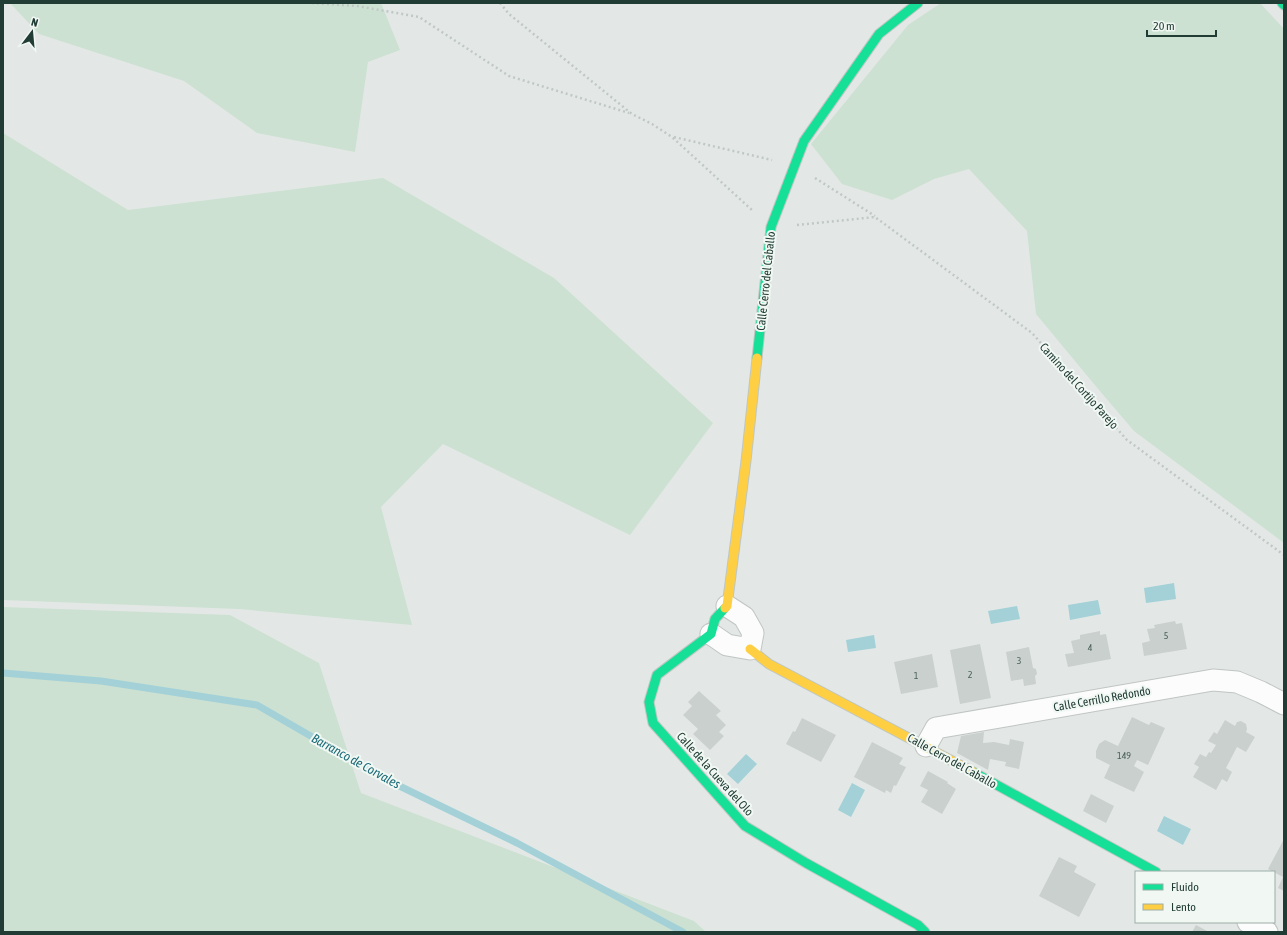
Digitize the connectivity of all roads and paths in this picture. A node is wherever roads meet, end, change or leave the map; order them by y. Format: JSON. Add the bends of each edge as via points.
{"nodes":[{"id":1,"x":312,"y":3,"type":"edge"},
{"id":2,"x":500,"y":3,"type":"edge"},
{"id":3,"x":918,"y":3,"type":"edge"},
{"id":4,"x":632,"y":114,"type":"junction"},
{"id":5,"x":672,"y":137,"type":"junction"},
{"id":6,"x":794,"y":165,"type":"junction"},
{"id":7,"x":875,"y":216,"type":"junction"},
{"id":8,"x":771,"y":228,"type":"junction"},
{"id":9,"x":1284,"y":555,"type":"edge"},
{"id":10,"x":727,"y":606,"type":"junction"},
{"id":11,"x":710,"y":634,"type":"junction"},
{"id":12,"x":750,"y":649,"type":"junction"},
{"id":13,"x":1284,"y":704,"type":"edge"},
{"id":14,"x":926,"y":746,"type":"junction"},
{"id":15,"x":1154,"y":871,"type":"edge"},
{"id":16,"x":1250,"y":923,"type":"edge"},
{"id":17,"x":925,"y":932,"type":"edge"},
{"id":18,"x":1267,"y":932,"type":"edge"}],
"edges":[{"from":1,"to":4,"type":"path","via":[[357,6],[419,17],[509,76]]},
{"from":2,"to":4,"type":"path","via":[[509,14]]},
{"from":3,"to":6,"type":"street","name":"Calle Cerro del Caballo","via":[[879,34],[804,141]]},
{"from":4,"to":5,"type":"path"},
{"from":5,"to":6,"type":"path","name":"Camino del Cortijo Parejo"},
{"from":5,"to":8,"type":"path"},
{"from":6,"to":7,"type":"path","name":"Camino del Cortijo Parejo"},
{"from":6,"to":8,"type":"street","name":"Calle Cerro del Caballo"},
{"from":7,"to":8,"type":"path"},
{"from":7,"to":9,"type":"path","name":"Camino del Cortijo Parejo","via":[[1032,332],[1127,440]]},
{"from":8,"to":10,"type":"street","name":"Calle Cerro del Caballo","via":[[746,461]]},
{"from":10,"to":11,"type":"street","via":[[715,619]]},
{"from":10,"to":12,"type":"street","via":[[744,617],[753,632]]},
{"from":11,"to":12,"type":"street","name":"Calle Cerro del Caballo","via":[[727,645]]},
{"from":11,"to":17,"type":"street","name":"Calle de la Cueva del Olo","via":[[657,675],[649,702],[653,723],[745,826],[918,925]]},
{"from":12,"to":14,"type":"street","name":"Calle Cerro del Caballo","via":[[769,664]]},
{"from":13,"to":14,"type":"street","name":"Calle Cerrillo Redondo","via":[[1237,682],[1213,680],[936,728]]},
{"from":14,"to":15,"type":"street","name":"Calle Cerro del Caballo"},
{"from":16,"to":18,"type":"street"}]}
